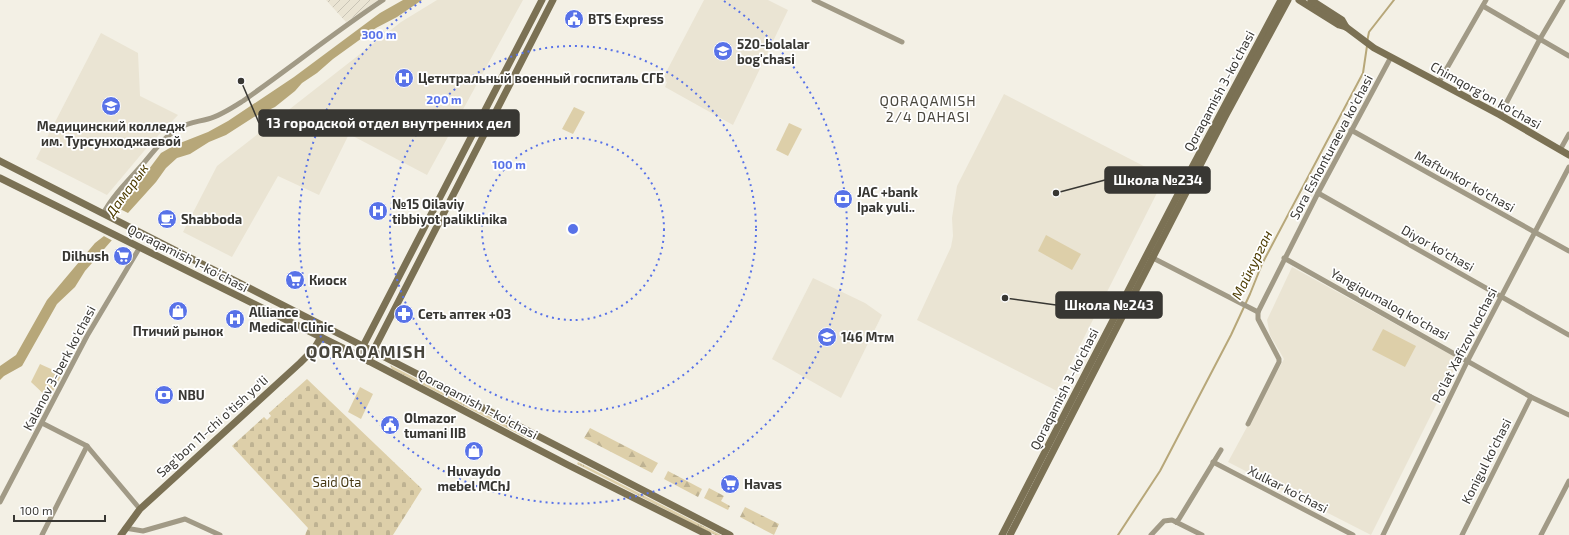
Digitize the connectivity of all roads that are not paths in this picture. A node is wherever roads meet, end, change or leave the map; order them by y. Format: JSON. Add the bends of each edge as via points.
{"nodes":[{"id":1,"x":383,"y":0,"type":"edge"},
{"id":2,"x":542,"y":0,"type":"edge"},
{"id":3,"x":553,"y":0,"type":"edge"},
{"id":4,"x":814,"y":0,"type":"edge"},
{"id":5,"x":1281,"y":0,"type":"edge"},
{"id":6,"x":1288,"y":0,"type":"edge"},
{"id":7,"x":1299,"y":0,"type":"edge"},
{"id":8,"x":1311,"y":0,"type":"edge"},
{"id":9,"x":1486,"y":0,"type":"edge"},
{"id":10,"x":1563,"y":0,"type":"edge"},
{"id":11,"x":1483,"y":6,"type":"junction"},
{"id":12,"x":1346,"y":28,"type":"junction"},
{"id":13,"x":1540,"y":39,"type":"junction"},
{"id":14,"x":902,"y":42,"type":"dead end"},
{"id":15,"x":1569,"y":56,"type":"edge"},
{"id":16,"x":1391,"y":57,"type":"junction"},
{"id":17,"x":1439,"y":82,"type":"junction"},
{"id":18,"x":1500,"y":115,"type":"junction"},
{"id":19,"x":1351,"y":130,"type":"junction"},
{"id":20,"x":1569,"y":134,"type":"edge"},
{"id":21,"x":1560,"y":150,"type":"junction"},
{"id":22,"x":1569,"y":155,"type":"edge"},
{"id":23,"x":0,"y":161,"type":"edge"},
{"id":24,"x":1569,"y":167,"type":"edge"},
{"id":25,"x":451,"y":176,"type":"junction"},
{"id":26,"x":0,"y":178,"type":"edge"},
{"id":27,"x":460,"y":181,"type":"junction"},
{"id":28,"x":1318,"y":193,"type":"junction"},
{"id":29,"x":104,"y":214,"type":"junction"},
{"id":30,"x":1535,"y":232,"type":"junction"},
{"id":31,"x":140,"y":247,"type":"junction"},
{"id":32,"x":1569,"y":251,"type":"edge"},
{"id":33,"x":1150,"y":256,"type":"junction"},
{"id":34,"x":1284,"y":258,"type":"junction"},
{"id":35,"x":1501,"y":296,"type":"junction"},
{"id":36,"x":1258,"y":312,"type":"junction"},
{"id":37,"x":1569,"y":335,"type":"edge"},
{"id":38,"x":321,"y":337,"type":"junction"},
{"id":39,"x":363,"y":346,"type":"junction"},
{"id":40,"x":373,"y":351,"type":"junction"},
{"id":41,"x":358,"y":356,"type":"junction"},
{"id":42,"x":1468,"y":360,"type":"junction"},
{"id":43,"x":368,"y":361,"type":"junction"},
{"id":44,"x":1531,"y":397,"type":"junction"},
{"id":45,"x":1569,"y":415,"type":"edge"},
{"id":46,"x":42,"y":423,"type":"junction"},
{"id":47,"x":1248,"y":424,"type":"dead end"},
{"id":48,"x":86,"y":446,"type":"junction"},
{"id":49,"x":1221,"y":450,"type":"dead end"},
{"id":50,"x":573,"y":454,"type":"junction"},
{"id":51,"x":1213,"y":462,"type":"junction"},
{"id":52,"x":568,"y":465,"type":"junction"},
{"id":53,"x":1569,"y":481,"type":"edge"},
{"id":54,"x":0,"y":502,"type":"edge"},
{"id":55,"x":140,"y":509,"type":"junction"},
{"id":56,"x":1176,"y":522,"type":"junction"},
{"id":57,"x":123,"y":532,"type":"edge"},
{"id":58,"x":42,"y":535,"type":"edge"},
{"id":59,"x":220,"y":535,"type":"edge"},
{"id":60,"x":708,"y":535,"type":"edge"},
{"id":61,"x":730,"y":535,"type":"edge"},
{"id":62,"x":1002,"y":535,"type":"edge"},
{"id":63,"x":1010,"y":535,"type":"edge"},
{"id":64,"x":1151,"y":535,"type":"edge"},
{"id":65,"x":1202,"y":535,"type":"edge"},
{"id":66,"x":1353,"y":535,"type":"edge"},
{"id":67,"x":1383,"y":535,"type":"edge"},
{"id":68,"x":1462,"y":535,"type":"edge"},
{"id":69,"x":1542,"y":535,"type":"edge"}],
"edges":[{"from":1,"to":29,"type":"street","via":[[343,26],[242,102],[207,120],[191,122],[178,128],[120,189]]},
{"from":2,"to":25,"type":"main road"},
{"from":3,"to":27,"type":"main road"},
{"from":4,"to":14,"type":"street"},
{"from":5,"to":33,"type":"main road","name":"Qoraqamish 3-ko'chasi"},
{"from":6,"to":33,"type":"main road","name":"Qoraqamish 3-ko'chasi"},
{"from":7,"to":12,"type":"main road"},
{"from":8,"to":12,"type":"main road","via":[[1342,20]]},
{"from":9,"to":11,"type":"street"},
{"from":10,"to":13,"type":"street"},
{"from":11,"to":13,"type":"street"},
{"from":11,"to":17,"type":"street"},
{"from":12,"to":16,"type":"main road","name":"Chimqorg'on ko'chasi"},
{"from":13,"to":15,"type":"street"},
{"from":13,"to":18,"type":"street"},
{"from":16,"to":17,"type":"main road","name":"Chimqorg'on ko'chasi"},
{"from":16,"to":19,"type":"street","name":"Sora Eshonturaeva ko'chasi"},
{"from":17,"to":18,"type":"main road","name":"Chimqorg'on ko'chasi"},
{"from":18,"to":21,"type":"main road","name":"Chimqorg'on ko'chasi"},
{"from":19,"to":28,"type":"street","name":"Sora Eshonturaeva ko'chasi"},
{"from":19,"to":30,"type":"street","name":"Maftunkor ko'chasi"},
{"from":20,"to":21,"type":"street"},
{"from":21,"to":22,"type":"main road","name":"Chimqorg'on ko'chasi"},
{"from":23,"to":29,"type":"main road","name":"Qoraqamish 1-koʻchasi"},
{"from":24,"to":30,"type":"street","name":"Po'lat Xafizov kochasi"},
{"from":25,"to":27,"type":"main road"},
{"from":25,"to":39,"type":"main road"},
{"from":26,"to":31,"type":"main road","name":"Qoraqamish 1-koʻchasi"},
{"from":27,"to":40,"type":"main road"},
{"from":28,"to":34,"type":"street","name":"Sora Eshonturaeva ko'chasi"},
{"from":28,"to":35,"type":"street","name":"Diyor ko'chasi"},
{"from":29,"to":39,"type":"main road","name":"Qoraqamish 1-koʻchasi"},
{"from":30,"to":32,"type":"street","name":"Maftunkor ko'chasi"},
{"from":30,"to":35,"type":"street","name":"Po'lat Xafizov kochasi"},
{"from":31,"to":38,"type":"main road","name":"Qoraqamish 1-koʻchasi"},
{"from":31,"to":46,"type":"street","name":"Kalanov 3-berk ko'chasi","via":[[87,336]]},
{"from":33,"to":36,"type":"street"},
{"from":33,"to":62,"type":"main road","name":"Qoraqamish 3-ko'chasi"},
{"from":33,"to":63,"type":"main road","name":"Qoraqamish 3-ko'chasi"},
{"from":34,"to":36,"type":"street","name":"Sora Eshonturaeva ko'chasi"},
{"from":34,"to":42,"type":"street","name":"Yangiqumaloq ko'chasi"},
{"from":35,"to":37,"type":"street","name":"Diyor ko'chasi"},
{"from":35,"to":42,"type":"street","name":"Po'lat Xafizov kochasi"},
{"from":36,"to":47,"type":"street","via":[[1258,318],[1279,359]]},
{"from":38,"to":41,"type":"main road","name":"Qoraqamish 1-koʻchasi"},
{"from":38,"to":55,"type":"main road","name":"Sag'bon 11-chi o'tish yo'li","via":[[314,349],[300,363]]},
{"from":39,"to":40,"type":"main road","name":"Qoraqamish 1-koʻchasi"},
{"from":39,"to":41,"type":"main road"},
{"from":40,"to":43,"type":"main road"},
{"from":40,"to":50,"type":"main road","name":"Qoraqamish 1-koʻchasi"},
{"from":41,"to":43,"type":"main road","name":"Qoraqamish 1-koʻchasi"},
{"from":42,"to":44,"type":"street","name":"Yangiqumaloq ko'chasi"},
{"from":42,"to":67,"type":"street","name":"Po'lat Xafizov kochasi"},
{"from":43,"to":52,"type":"main road","name":"Qoraqamish 1-koʻchasi"},
{"from":44,"to":45,"type":"street","name":"Yangiqumaloq ko'chasi"},
{"from":44,"to":68,"type":"street","name":"Konigul ko'chasi"},
{"from":46,"to":48,"type":"street"},
{"from":46,"to":54,"type":"street","name":"Kalanov 3-berk ko'chasi"},
{"from":48,"to":55,"type":"street"},
{"from":48,"to":58,"type":"street"},
{"from":49,"to":51,"type":"street"},
{"from":50,"to":52,"type":"main road"},
{"from":50,"to":61,"type":"main road","name":"Qoraqamish 1-koʻchasi"},
{"from":51,"to":56,"type":"street"},
{"from":51,"to":66,"type":"street","name":"Xulkar ko'chasi"},
{"from":52,"to":60,"type":"main road","name":"Qoraqamish 1-koʻchasi"},
{"from":53,"to":69,"type":"street"},
{"from":55,"to":57,"type":"main road","name":"Sag'bon 11-chi o'tish yo'li"},
{"from":56,"to":64,"type":"street","via":[[1164,521]]},
{"from":56,"to":65,"type":"street"},
{"from":57,"to":59,"type":"street","via":[[143,531],[185,519]]}]}
